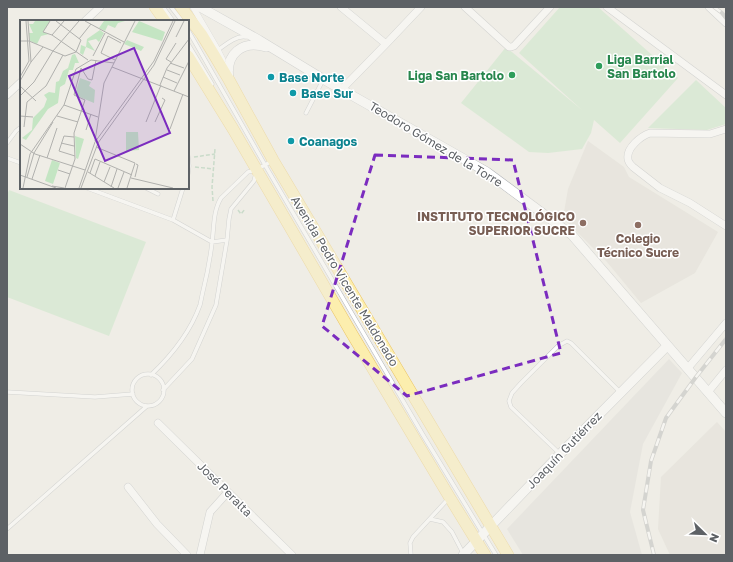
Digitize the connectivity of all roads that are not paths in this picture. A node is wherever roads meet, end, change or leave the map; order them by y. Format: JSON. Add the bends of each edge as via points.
{"nodes":[{"id":1,"x":100,"y":7,"type":"edge"},
{"id":2,"x":155,"y":7,"type":"edge"},
{"id":3,"x":163,"y":7,"type":"edge"},
{"id":4,"x":171,"y":7,"type":"edge"},
{"id":5,"x":181,"y":7,"type":"edge"},
{"id":6,"x":193,"y":7,"type":"edge"},
{"id":7,"x":200,"y":7,"type":"edge"},
{"id":8,"x":341,"y":7,"type":"edge"},
{"id":9,"x":421,"y":7,"type":"edge"},
{"id":10,"x":465,"y":7,"type":"edge"},
{"id":11,"x":550,"y":7,"type":"edge"},
{"id":12,"x":607,"y":7,"type":"edge"},
{"id":13,"x":709,"y":7,"type":"edge"},
{"id":14,"x":86,"y":20,"type":"edge"},
{"id":15,"x":163,"y":20,"type":"edge"},
{"id":16,"x":172,"y":20,"type":"edge"},
{"id":17,"x":181,"y":20,"type":"edge"},
{"id":18,"x":726,"y":23,"type":"edge"},
{"id":19,"x":189,"y":32,"type":"edge"},
{"id":20,"x":259,"y":40,"type":"junction"},
{"id":21,"x":386,"y":44,"type":"junction"},
{"id":22,"x":189,"y":46,"type":"edge"},
{"id":23,"x":218,"y":50,"type":"junction"},
{"id":24,"x":278,"y":51,"type":"junction"},
{"id":25,"x":189,"y":58,"type":"edge"},
{"id":26,"x":207,"y":64,"type":"junction"},
{"id":27,"x":202,"y":68,"type":"junction"},
{"id":28,"x":228,"y":76,"type":"junction"},
{"id":29,"x":324,"y":79,"type":"junction"},
{"id":30,"x":20,"y":83,"type":"edge"},
{"id":31,"x":214,"y":88,"type":"dead end"},
{"id":32,"x":342,"y":89,"type":"junction"},
{"id":33,"x":7,"y":95,"type":"edge"},
{"id":34,"x":726,"y":95,"type":"edge"},
{"id":35,"x":306,"y":113,"type":"dead end"},
{"id":36,"x":233,"y":121,"type":"dead end"},
{"id":37,"x":20,"y":128,"type":"edge"},
{"id":38,"x":726,"y":129,"type":"edge"},
{"id":39,"x":7,"y":143,"type":"edge"},
{"id":40,"x":249,"y":148,"type":"dead end"},
{"id":41,"x":7,"y":158,"type":"edge"},
{"id":42,"x":20,"y":163,"type":"edge"},
{"id":43,"x":263,"y":166,"type":"junction"},
{"id":44,"x":91,"y":189,"type":"edge"},
{"id":45,"x":148,"y":189,"type":"edge"},
{"id":46,"x":183,"y":189,"type":"edge"},
{"id":47,"x":158,"y":194,"type":"dead end"},
{"id":48,"x":173,"y":220,"type":"junction"},
{"id":49,"x":726,"y":226,"type":"edge"},
{"id":50,"x":227,"y":240,"type":"junction"},
{"id":51,"x":212,"y":242,"type":"junction"},
{"id":52,"x":726,"y":323,"type":"edge"},
{"id":53,"x":667,"y":346,"type":"junction"},
{"id":54,"x":688,"y":368,"type":"junction"},
{"id":55,"x":379,"y":370,"type":"dead end"},
{"id":56,"x":726,"y":370,"type":"edge"},
{"id":57,"x":151,"y":375,"type":"junction"},
{"id":58,"x":163,"y":390,"type":"junction"},
{"id":59,"x":7,"y":392,"type":"edge"},
{"id":60,"x":708,"y":392,"type":"junction"},
{"id":61,"x":621,"y":393,"type":"junction"},
{"id":62,"x":132,"y":394,"type":"junction"},
{"id":63,"x":147,"y":406,"type":"junction"},
{"id":64,"x":726,"y":413,"type":"edge"},
{"id":65,"x":158,"y":423,"type":"dead end"},
{"id":66,"x":560,"y":454,"type":"junction"},
{"id":67,"x":128,"y":487,"type":"dead end"},
{"id":68,"x":228,"y":492,"type":"junction"},
{"id":69,"x":450,"y":498,"type":"junction"},
{"id":70,"x":430,"y":519,"type":"junction"},
{"id":71,"x":7,"y":529,"type":"edge"},
{"id":72,"x":482,"y":535,"type":"junction"},
{"id":73,"x":187,"y":555,"type":"edge"},
{"id":74,"x":200,"y":555,"type":"edge"},
{"id":75,"x":292,"y":555,"type":"edge"},
{"id":76,"x":411,"y":555,"type":"edge"},
{"id":77,"x":463,"y":555,"type":"edge"},
{"id":78,"x":485,"y":555,"type":"edge"},
{"id":79,"x":489,"y":555,"type":"edge"},
{"id":80,"x":496,"y":555,"type":"edge"},
{"id":81,"x":508,"y":555,"type":"edge"}],
"edges":[{"from":1,"to":14,"type":"street"},
{"from":2,"to":15,"type":"main road"},
{"from":3,"to":16,"type":"lane"},
{"from":4,"to":17,"type":"lane"},
{"from":5,"to":28,"type":"main road","name":"Avenida Pedro Vicente Maldonado"},
{"from":6,"to":23,"type":"street"},
{"from":7,"to":20,"type":"street","name":"Teodoro Gómez de la Torre"},
{"from":8,"to":21,"type":"street"},
{"from":9,"to":21,"type":"street"},
{"from":10,"to":11,"type":"street","via":[[509,47],[514,46]]},
{"from":12,"to":34,"type":"street"},
{"from":13,"to":18,"type":"street"},
{"from":19,"to":26,"type":"lane"},
{"from":20,"to":23,"type":"lane","via":[[243,36]]},
{"from":20,"to":24,"type":"street","name":"Teodoro Gómez de la Torre"},
{"from":21,"to":32,"type":"street"},
{"from":22,"to":27,"type":"lane"},
{"from":23,"to":28,"type":"street"},
{"from":24,"to":28,"type":"street","name":"Teodoro Gómez de la Torre","via":[[256,45],[240,49],[229,63]]},
{"from":24,"to":29,"type":"street","name":"Teodoro Gómez de la Torre"},
{"from":25,"to":43,"type":"main road","name":"Avenida Pedro Vicente Maldonado","via":[[229,123]]},
{"from":26,"to":27,"type":"lane"},
{"from":26,"to":43,"type":"lane"},
{"from":27,"to":31,"type":"lane"},
{"from":28,"to":43,"type":"main road","name":"Avenida Pedro Vicente Maldonado"},
{"from":29,"to":32,"type":"street","name":"Teodoro Gómez de la Torre"},
{"from":29,"to":35,"type":"lane"},
{"from":30,"to":33,"type":"street"},
{"from":32,"to":53,"type":"street","name":"Teodoro Gómez de la Torre","via":[[487,172],[572,235]]},
{"from":36,"to":40,"type":"lane"},
{"from":37,"to":39,"type":"lane"},
{"from":38,"to":49,"type":"street","via":[[710,134],[650,132],[637,140],[628,157],[633,167],[660,188],[690,202]]},
{"from":41,"to":42,"type":"lane"},
{"from":43,"to":50,"type":"lane","via":[[231,208]]},
{"from":43,"to":51,"type":"lane","via":[[248,172],[221,198],[214,221]]},
{"from":43,"to":69,"type":"main road","name":"Avenida Pedro Vicente Maldonado","via":[[352,334]]},
{"from":43,"to":72,"type":"main road","name":"Avenida Pedro Vicente Maldonado"},
{"from":44,"to":48,"type":"lane"},
{"from":45,"to":47,"type":"lane"},
{"from":46,"to":48,"type":"lane"},
{"from":48,"to":51,"type":"lane"},
{"from":50,"to":51,"type":"lane"},
{"from":50,"to":58,"type":"lane","via":[[216,306],[192,359]]},
{"from":51,"to":57,"type":"lane","via":[[200,305],[191,325],[165,362]]},
{"from":52,"to":54,"type":"street"},
{"from":53,"to":54,"type":"street","name":"Teodoro Gómez de la Torre"},
{"from":53,"to":61,"type":"street","name":"Joaquín Gutiérrez"},
{"from":54,"to":60,"type":"street","name":"Teodoro Gómez de la Torre"},
{"from":55,"to":72,"type":"lane","via":[[414,431]]},
{"from":56,"to":60,"type":"street"},
{"from":57,"to":58,"type":"lane","via":[[160,380]]},
{"from":57,"to":62,"type":"lane","via":[[146,374],[137,379]]},
{"from":58,"to":63,"type":"lane","via":[[160,400]]},
{"from":59,"to":62,"type":"lane","via":[[95,397]]},
{"from":60,"to":64,"type":"street","name":"Teodoro Gómez de la Torre"},
{"from":61,"to":66,"type":"street","name":"Joaquín Gutiérrez"},
{"from":61,"to":66,"type":"lane","via":[[571,343],[567,341],[558,346],[512,393],[508,401],[511,407]]},
{"from":62,"to":63,"type":"lane","via":[[138,402]]},
{"from":63,"to":71,"type":"lane"},
{"from":65,"to":68,"type":"street","name":"José Peralta"},
{"from":66,"to":72,"type":"street","name":"Joaquín Gutiérrez"},
{"from":67,"to":73,"type":"street","via":[[157,524]]},
{"from":68,"to":74,"type":"street","via":[[210,512]]},
{"from":68,"to":75,"type":"street","name":"José Peralta"},
{"from":69,"to":70,"type":"lane"},
{"from":69,"to":72,"type":"main road","name":"Avenida Pedro Vicente Maldonado"},
{"from":70,"to":76,"type":"lane","via":[[413,537],[410,543]]},
{"from":70,"to":77,"type":"lane","via":[[443,522],[452,532]]},
{"from":72,"to":77,"type":"street","name":"Joaquín Gutiérrez"},
{"from":72,"to":78,"type":"main road","name":"Avenida Pedro Vicente Maldonado"},
{"from":72,"to":79,"type":"lane"},
{"from":72,"to":80,"type":"lane"},
{"from":72,"to":81,"type":"main road","name":"Avenida Pedro Vicente Maldonado"}]}
